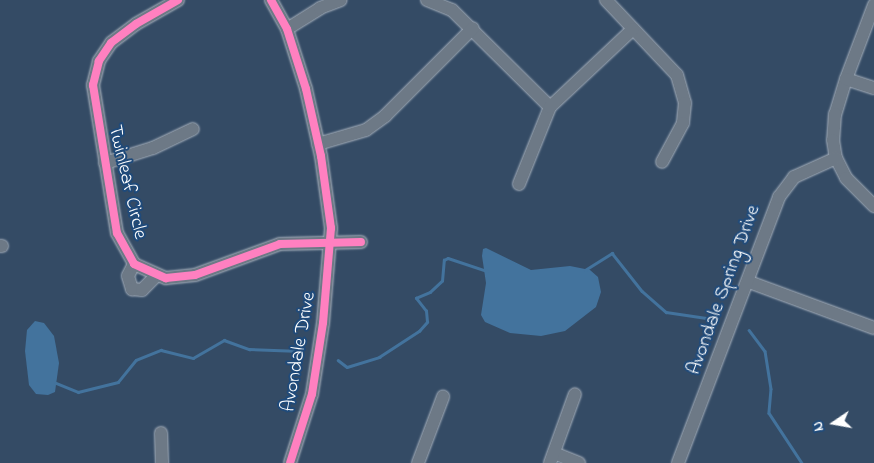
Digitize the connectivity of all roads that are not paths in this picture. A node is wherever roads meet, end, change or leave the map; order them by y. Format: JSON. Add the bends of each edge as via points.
{"nodes":[{"id":1,"x":178,"y":0,"type":"edge"},
{"id":2,"x":271,"y":0,"type":"edge"},
{"id":3,"x":341,"y":0,"type":"edge"},
{"id":4,"x":428,"y":0,"type":"edge"},
{"id":5,"x":606,"y":0,"type":"edge"},
{"id":6,"x":874,"y":5,"type":"edge"},
{"id":7,"x":473,"y":28,"type":"junction"},
{"id":8,"x":287,"y":29,"type":"junction"},
{"id":9,"x":633,"y":29,"type":"junction"},
{"id":10,"x":846,"y":78,"type":"junction"},
{"id":11,"x":874,"y":88,"type":"edge"},
{"id":12,"x":550,"y":107,"type":"junction"},
{"id":13,"x":193,"y":129,"type":"dead end"},
{"id":14,"x":318,"y":144,"type":"junction"},
{"id":15,"x":836,"y":158,"type":"junction"},
{"id":16,"x":662,"y":162,"type":"dead end"},
{"id":17,"x":105,"y":163,"type":"junction"},
{"id":18,"x":519,"y":184,"type":"dead end"},
{"id":19,"x":874,"y":206,"type":"edge"},
{"id":20,"x":361,"y":242,"type":"dead end"},
{"id":21,"x":331,"y":245,"type":"junction"},
{"id":22,"x":134,"y":264,"type":"junction"},
{"id":23,"x":156,"y":276,"type":"junction"},
{"id":24,"x":749,"y":282,"type":"junction"},
{"id":25,"x":874,"y":328,"type":"edge"},
{"id":26,"x":574,"y":394,"type":"dead end"},
{"id":27,"x":443,"y":397,"type":"dead end"},
{"id":28,"x":161,"y":433,"type":"dead end"},
{"id":29,"x":552,"y":458,"type":"edge"},
{"id":30,"x":162,"y":463,"type":"edge"},
{"id":31,"x":290,"y":463,"type":"edge"},
{"id":32,"x":418,"y":463,"type":"edge"},
{"id":33,"x":579,"y":463,"type":"edge"},
{"id":34,"x":678,"y":463,"type":"edge"}],
"edges":[{"from":1,"to":17,"type":"street","name":"Twinleaf Circle","via":[[111,43],[99,61],[92,85]]},
{"from":2,"to":8,"type":"street","name":"Avondale Drive"},
{"from":3,"to":8,"type":"street","via":[[320,8]]},
{"from":4,"to":7,"type":"street","via":[[452,10]]},
{"from":5,"to":9,"type":"street"},
{"from":6,"to":10,"type":"street"},
{"from":7,"to":12,"type":"street"},
{"from":7,"to":14,"type":"street","via":[[385,116],[366,130]]},
{"from":8,"to":14,"type":"street","name":"Avondale Drive"},
{"from":9,"to":12,"type":"street"},
{"from":9,"to":16,"type":"street","via":[[677,75],[685,103],[683,124]]},
{"from":10,"to":11,"type":"street"},
{"from":10,"to":15,"type":"street","via":[[833,126]]},
{"from":12,"to":18,"type":"street"},
{"from":13,"to":17,"type":"street","via":[[153,148]]},
{"from":14,"to":21,"type":"street","name":"Avondale Drive"},
{"from":15,"to":19,"type":"street","via":[[846,178]]},
{"from":15,"to":24,"type":"street","name":"Avondale Spring Drive","via":[[800,172],[786,185],[773,210]]},
{"from":17,"to":22,"type":"street","name":"Twinleaf Circle","via":[[117,233]]},
{"from":20,"to":21,"type":"street"},
{"from":21,"to":23,"type":"street","name":"Twinleaf Circle","via":[[280,244],[195,274],[166,278]]},
{"from":21,"to":31,"type":"street","name":"Avondale Drive","via":[[312,394]]},
{"from":22,"to":23,"type":"street","name":"Twinleaf Circle"},
{"from":22,"to":23,"type":"street","name":"Twinleaf Circle","via":[[128,276],[132,289],[142,290]]},
{"from":24,"to":25,"type":"street"},
{"from":24,"to":34,"type":"street","name":"Avondale Spring Drive"},
{"from":26,"to":29,"type":"street"},
{"from":27,"to":32,"type":"street"},
{"from":28,"to":30,"type":"street"},
{"from":29,"to":33,"type":"street"}]}
